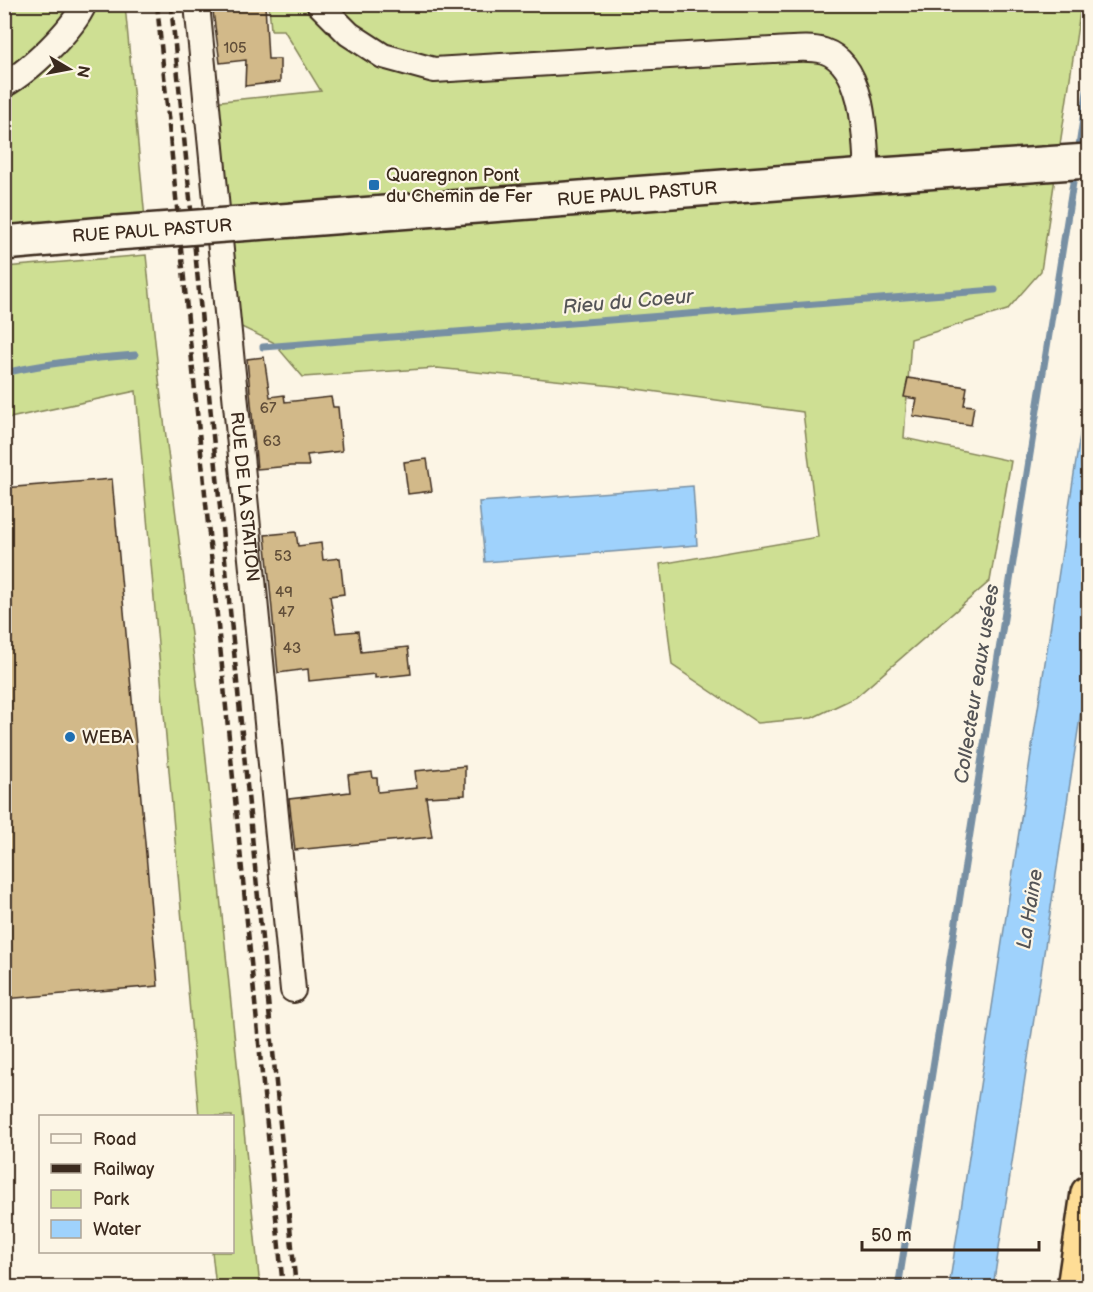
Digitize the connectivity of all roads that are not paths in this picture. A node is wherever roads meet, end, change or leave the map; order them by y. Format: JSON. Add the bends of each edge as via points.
{"nodes":[{"id":1,"x":84,"y":4,"type":"edge"},
{"id":2,"x":196,"y":4,"type":"edge"},
{"id":3,"x":319,"y":4,"type":"edge"},
{"id":4,"x":4,"y":85,"type":"edge"},
{"id":5,"x":1089,"y":161,"type":"edge"},
{"id":6,"x":867,"y":176,"type":"junction"},
{"id":7,"x":4,"y":243,"type":"edge"},
{"id":8,"x":293,"y":990,"type":"dead end"},
{"id":9,"x":1089,"y":1193,"type":"edge"},
{"id":10,"x":1074,"y":1287,"type":"edge"}],
"edges":[{"from":1,"to":4,"type":"street","via":[[69,28],[26,70]]},
{"from":2,"to":8,"type":"street","name":"RUE DE LA STATION"},
{"from":3,"to":6,"type":"street","via":[[349,34],[383,56],[434,70],[772,50],[823,51],[837,58],[848,71],[856,91],[862,112]]},
{"from":5,"to":6,"type":"main road","name":"RUE PAUL PASTUR"},
{"from":6,"to":7,"type":"main road","name":"RUE PAUL PASTUR","bridge":true},
{"from":9,"to":10,"type":"highway"}]}
